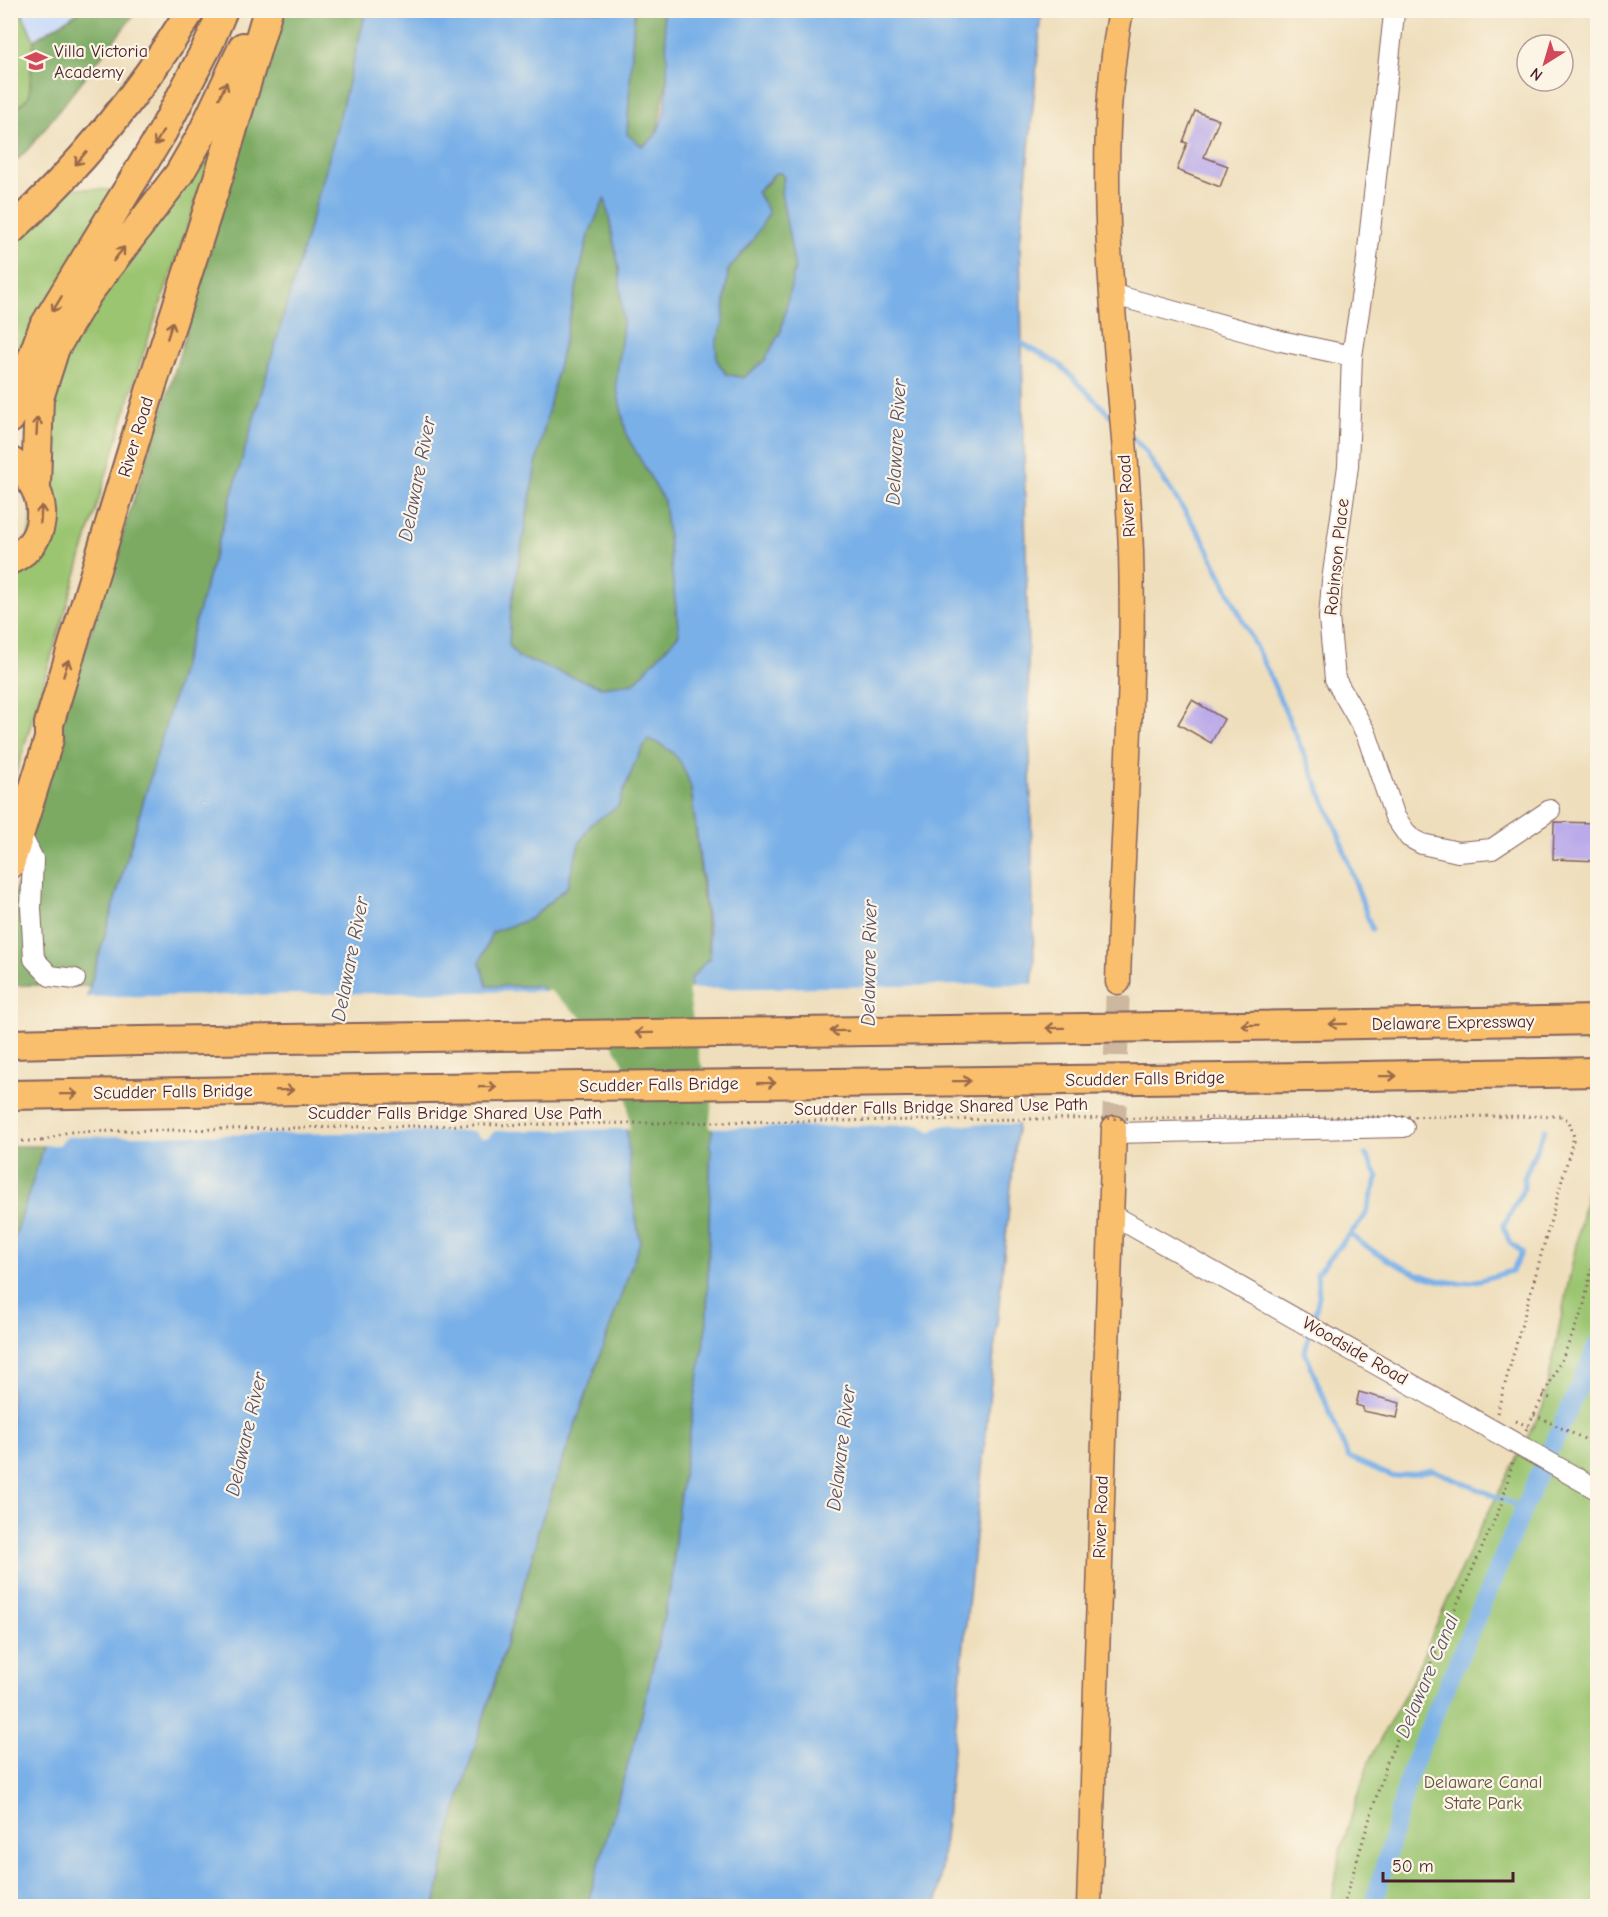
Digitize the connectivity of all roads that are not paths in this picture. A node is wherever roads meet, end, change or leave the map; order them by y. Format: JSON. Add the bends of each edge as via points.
{"nodes":[{"id":1,"x":191,"y":10,"type":"edge"},
{"id":2,"x":223,"y":10,"type":"edge"},
{"id":3,"x":261,"y":10,"type":"edge"},
{"id":4,"x":268,"y":10,"type":"edge"},
{"id":5,"x":1121,"y":10,"type":"edge"},
{"id":6,"x":1394,"y":14,"type":"dead end"},
{"id":7,"x":10,"y":231,"type":"edge"},
{"id":8,"x":1111,"y":294,"type":"junction"},
{"id":9,"x":1352,"y":356,"type":"junction"},
{"id":10,"x":10,"y":419,"type":"edge"},
{"id":11,"x":10,"y":461,"type":"edge"},
{"id":12,"x":36,"y":485,"type":"junction"},
{"id":13,"x":13,"y":561,"type":"edge"},
{"id":14,"x":1550,"y":810,"type":"dead end"},
{"id":15,"x":15,"y":826,"type":"edge"},
{"id":16,"x":10,"y":864,"type":"edge"},
{"id":17,"x":75,"y":979,"type":"dead end"},
{"id":18,"x":1118,"y":982,"type":"tunnel mouth"},
{"id":19,"x":1592,"y":1021,"type":"edge"},
{"id":20,"x":10,"y":1044,"type":"edge"},
{"id":21,"x":1587,"y":1073,"type":"edge"},
{"id":22,"x":10,"y":1095,"type":"edge"},
{"id":23,"x":1404,"y":1127,"type":"dead end"},
{"id":24,"x":1114,"y":1130,"type":"joint"},
{"id":25,"x":1111,"y":1215,"type":"junction"},
{"id":26,"x":1598,"y":1490,"type":"edge"},
{"id":27,"x":1089,"y":1906,"type":"edge"}],
"edges":[{"from":1,"to":7,"type":"highway","one_way":true,"via":[[150,72],[105,129],[73,168]]},
{"from":2,"to":10,"type":"highway","one_way":true,"via":[[162,133],[43,328]]},
{"from":12,"to":3,"type":"highway","one_way":true,"via":[[39,398],[55,348],[88,293],[179,174]]},
{"from":15,"to":4,"type":"highway","name":"River Road","one_way":true,"via":[[49,739],[49,724]]},
{"from":5,"to":8,"type":"main road","name":"River Road","via":[[1110,87],[1107,158]]},
{"from":6,"to":9,"type":"street","name":"Robinson Place","via":[[1366,267]]},
{"from":8,"to":9,"type":"street","via":[[1281,341]]},
{"from":8,"to":18,"type":"main road","name":"River Road","via":[[1131,553]]},
{"from":9,"to":14,"type":"street","name":"Robinson Place","via":[[1348,466],[1329,618],[1337,686],[1366,734],[1395,817],[1409,837],[1458,852],[1492,849]]},
{"from":11,"to":12,"type":"highway","via":[[26,471]]},
{"from":13,"to":12,"type":"highway","one_way":true,"via":[[30,546],[38,532],[42,508]]},
{"from":15,"to":16,"type":"highway","name":"River Road"},
{"from":15,"to":17,"type":"street","via":[[33,860],[34,959],[50,976]]},
{"from":19,"to":20,"type":"highway","name":"Delaware Expressway","one_way":true,"bridge":true},
{"from":22,"to":21,"type":"highway","name":"Scudder Falls Bridge","one_way":true,"bridge":true},
{"from":23,"to":24,"type":"street"},
{"from":24,"to":25,"type":"main road","name":"River Road"},
{"from":25,"to":26,"type":"street","name":"Woodside Road"},
{"from":25,"to":27,"type":"main road","name":"River Road"}]}
